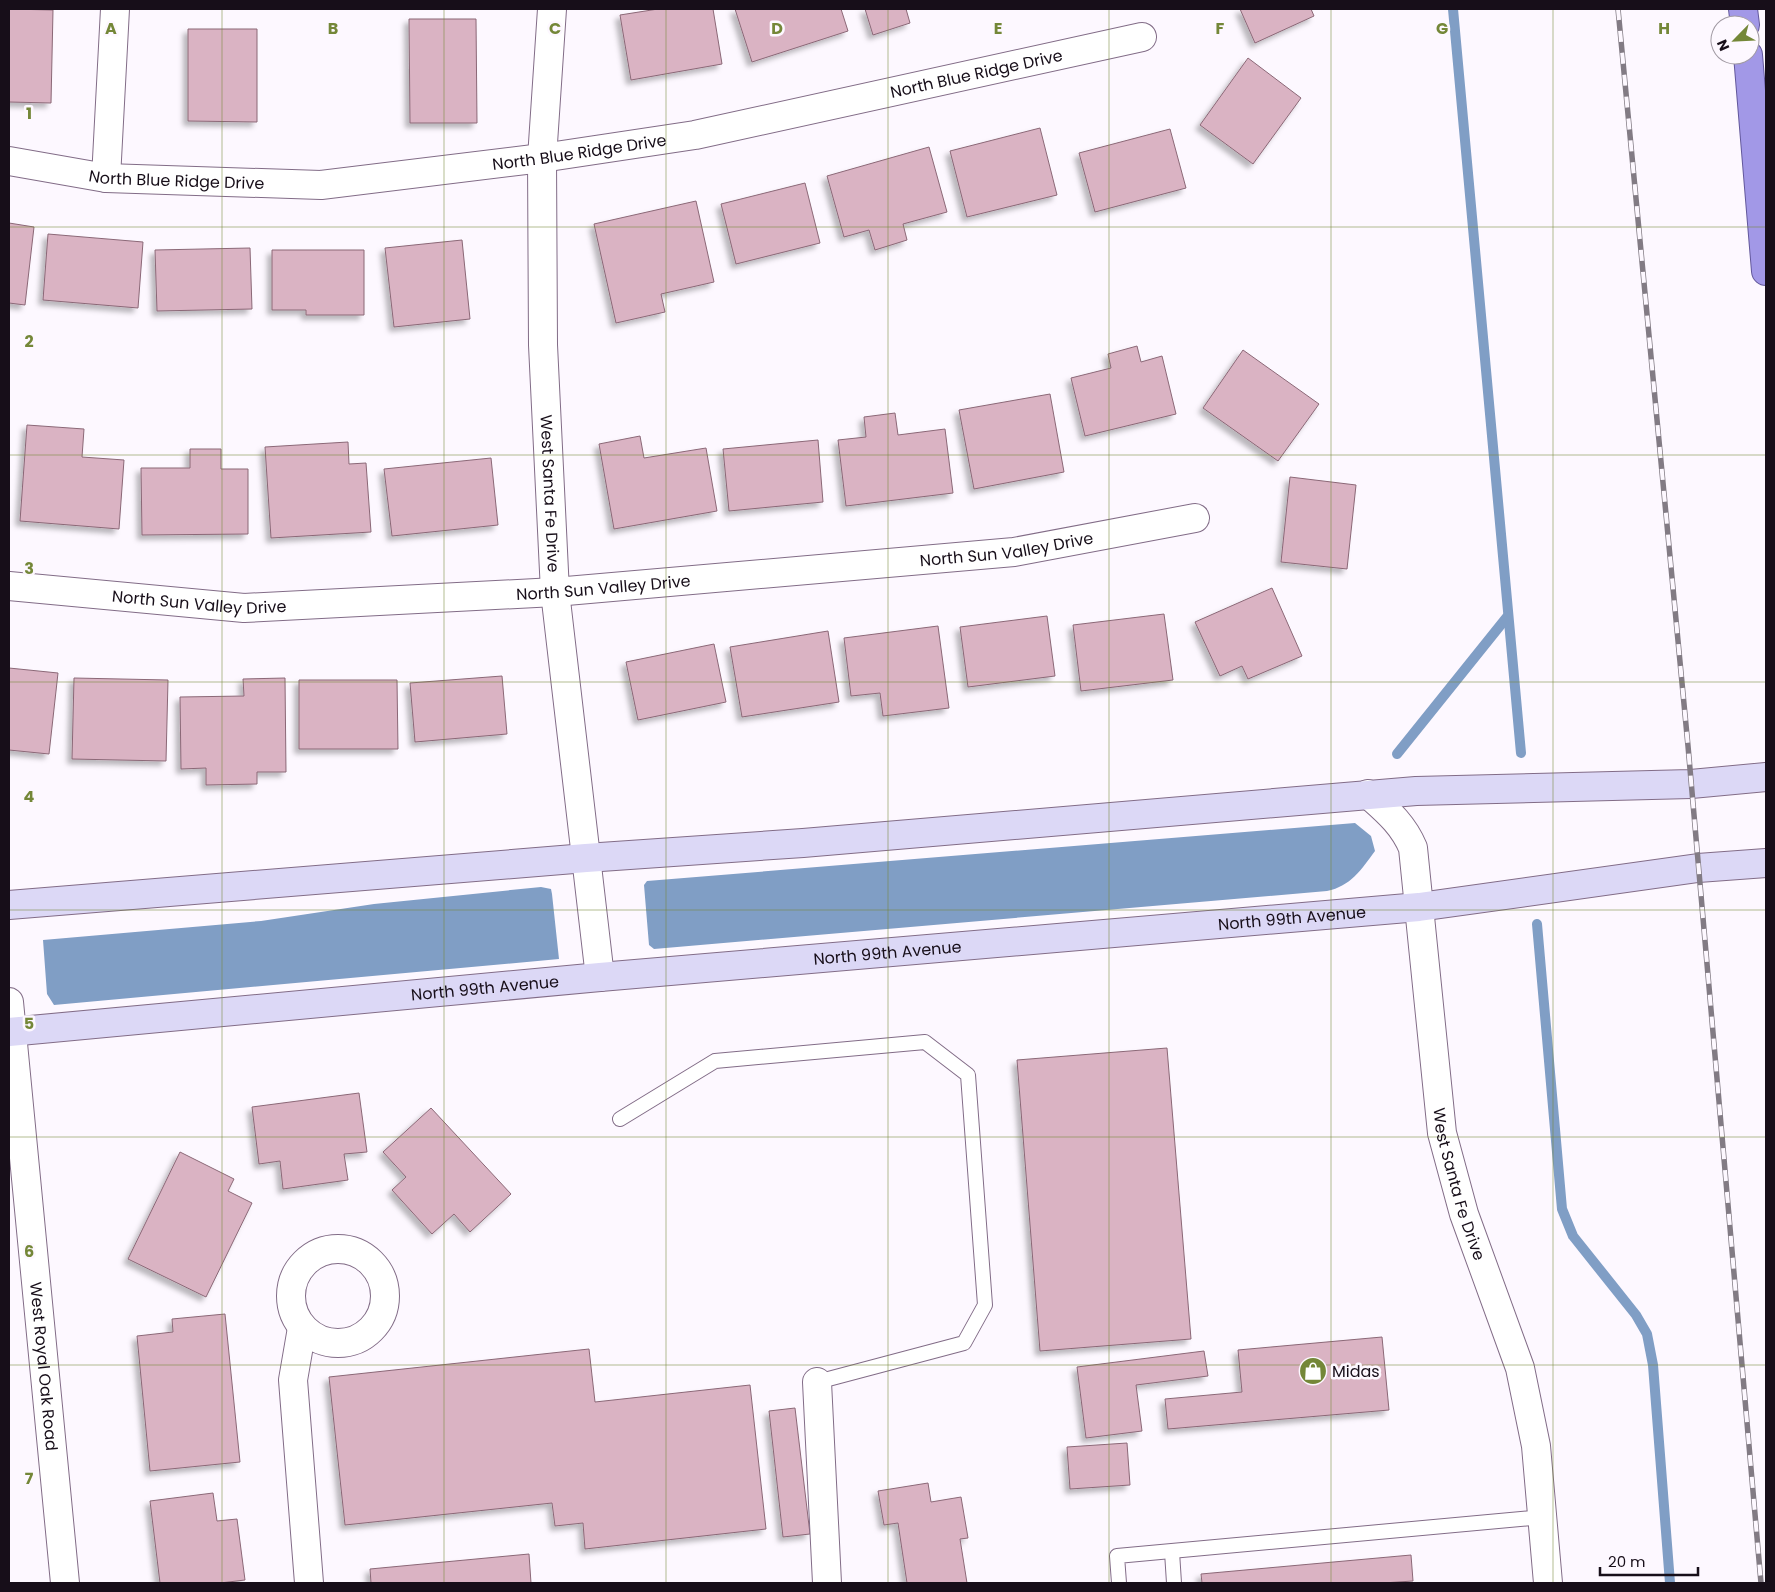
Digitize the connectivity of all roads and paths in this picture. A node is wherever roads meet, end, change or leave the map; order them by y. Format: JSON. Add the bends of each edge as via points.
{"nodes":[{"id":1,"x":115,"y":9,"type":"edge"},
{"id":2,"x":552,"y":9,"type":"edge"},
{"id":3,"x":1142,"y":37,"type":"dead end"},
{"id":4,"x":1749,"y":65,"type":"edge"},
{"id":5,"x":542,"y":158,"type":"junction"},
{"id":6,"x":9,"y":161,"type":"edge"},
{"id":7,"x":106,"y":178,"type":"junction"},
{"id":8,"x":1766,"y":271,"type":"edge"},
{"id":9,"x":1195,"y":518,"type":"dead end"},
{"id":10,"x":9,"y":586,"type":"edge"},
{"id":11,"x":555,"y":592,"type":"junction"},
{"id":12,"x":1766,"y":776,"type":"edge"},
{"id":13,"x":1368,"y":794,"type":"junction"},
{"id":14,"x":586,"y":858,"type":"junction"},
{"id":15,"x":1766,"y":863,"type":"edge"},
{"id":16,"x":9,"y":906,"type":"edge"},
{"id":17,"x":1419,"y":907,"type":"junction"},
{"id":18,"x":600,"y":977,"type":"junction"},
{"id":19,"x":9,"y":1002,"type":"edge"},
{"id":20,"x":10,"y":1031,"type":"edge"},
{"id":21,"x":620,"y":1119,"type":"dead end"},
{"id":22,"x":302,"y":1328,"type":"dead end"},
{"id":23,"x":817,"y":1382,"type":"joint"},
{"id":24,"x":1543,"y":1518,"type":"junction"},
{"id":25,"x":1172,"y":1552,"type":"junction"},
{"id":26,"x":65,"y":1583,"type":"edge"},
{"id":27,"x":309,"y":1583,"type":"edge"},
{"id":28,"x":827,"y":1583,"type":"edge"},
{"id":29,"x":1119,"y":1583,"type":"edge"},
{"id":30,"x":1174,"y":1583,"type":"edge"},
{"id":31,"x":1548,"y":1583,"type":"edge"}],
"edges":[{"from":1,"to":7,"type":"street"},
{"from":2,"to":5,"type":"street","name":"West Santa Fe Drive"},
{"from":3,"to":5,"type":"street","name":"North Blue Ridge Drive","via":[[696,135]]},
{"from":4,"to":8,"type":"highway"},
{"from":5,"to":7,"type":"street","name":"North Blue Ridge Drive","via":[[321,185]]},
{"from":5,"to":11,"type":"street","name":"West Santa Fe Drive","via":[[543,345]]},
{"from":6,"to":7,"type":"street","name":"North Blue Ridge Drive"},
{"from":9,"to":11,"type":"street","name":"North Sun Valley Drive","via":[[1014,552]]},
{"from":10,"to":11,"type":"street","name":"North Sun Valley Drive","via":[[244,608]]},
{"from":11,"to":14,"type":"street","name":"West Santa Fe Drive"},
{"from":12,"to":13,"type":"main road","via":[[1691,784],[1416,790]]},
{"from":13,"to":14,"type":"main road","via":[[803,843]]},
{"from":13,"to":17,"type":"street","name":"West Santa Fe Drive","via":[[1406,831],[1413,848]]},
{"from":14,"to":16,"type":"main road"},
{"from":14,"to":18,"type":"street","name":"West Santa Fe Drive"},
{"from":15,"to":17,"type":"main road","name":"North 99th Avenue","via":[[1698,868]]},
{"from":17,"to":18,"type":"main road","name":"North 99th Avenue"},
{"from":17,"to":24,"type":"street","name":"West Santa Fe Drive","via":[[1442,1133],[1464,1214],[1520,1368],[1536,1446]]},
{"from":18,"to":20,"type":"main road","name":"North 99th Avenue"},
{"from":19,"to":20,"type":"street","name":"West Royal Oak Road"},
{"from":20,"to":26,"type":"street","name":"West Royal Oak Road"},
{"from":21,"to":23,"type":"lane","via":[[715,1061],[925,1042],[968,1075],[986,1305],[964,1343]]},
{"from":22,"to":27,"type":"street","via":[[293,1380]]},
{"from":23,"to":28,"type":"street"},
{"from":24,"to":25,"type":"lane"},
{"from":24,"to":31,"type":"street","name":"West Santa Fe Drive"},
{"from":25,"to":29,"type":"lane","via":[[1118,1556]]},
{"from":25,"to":30,"type":"lane"}]}
